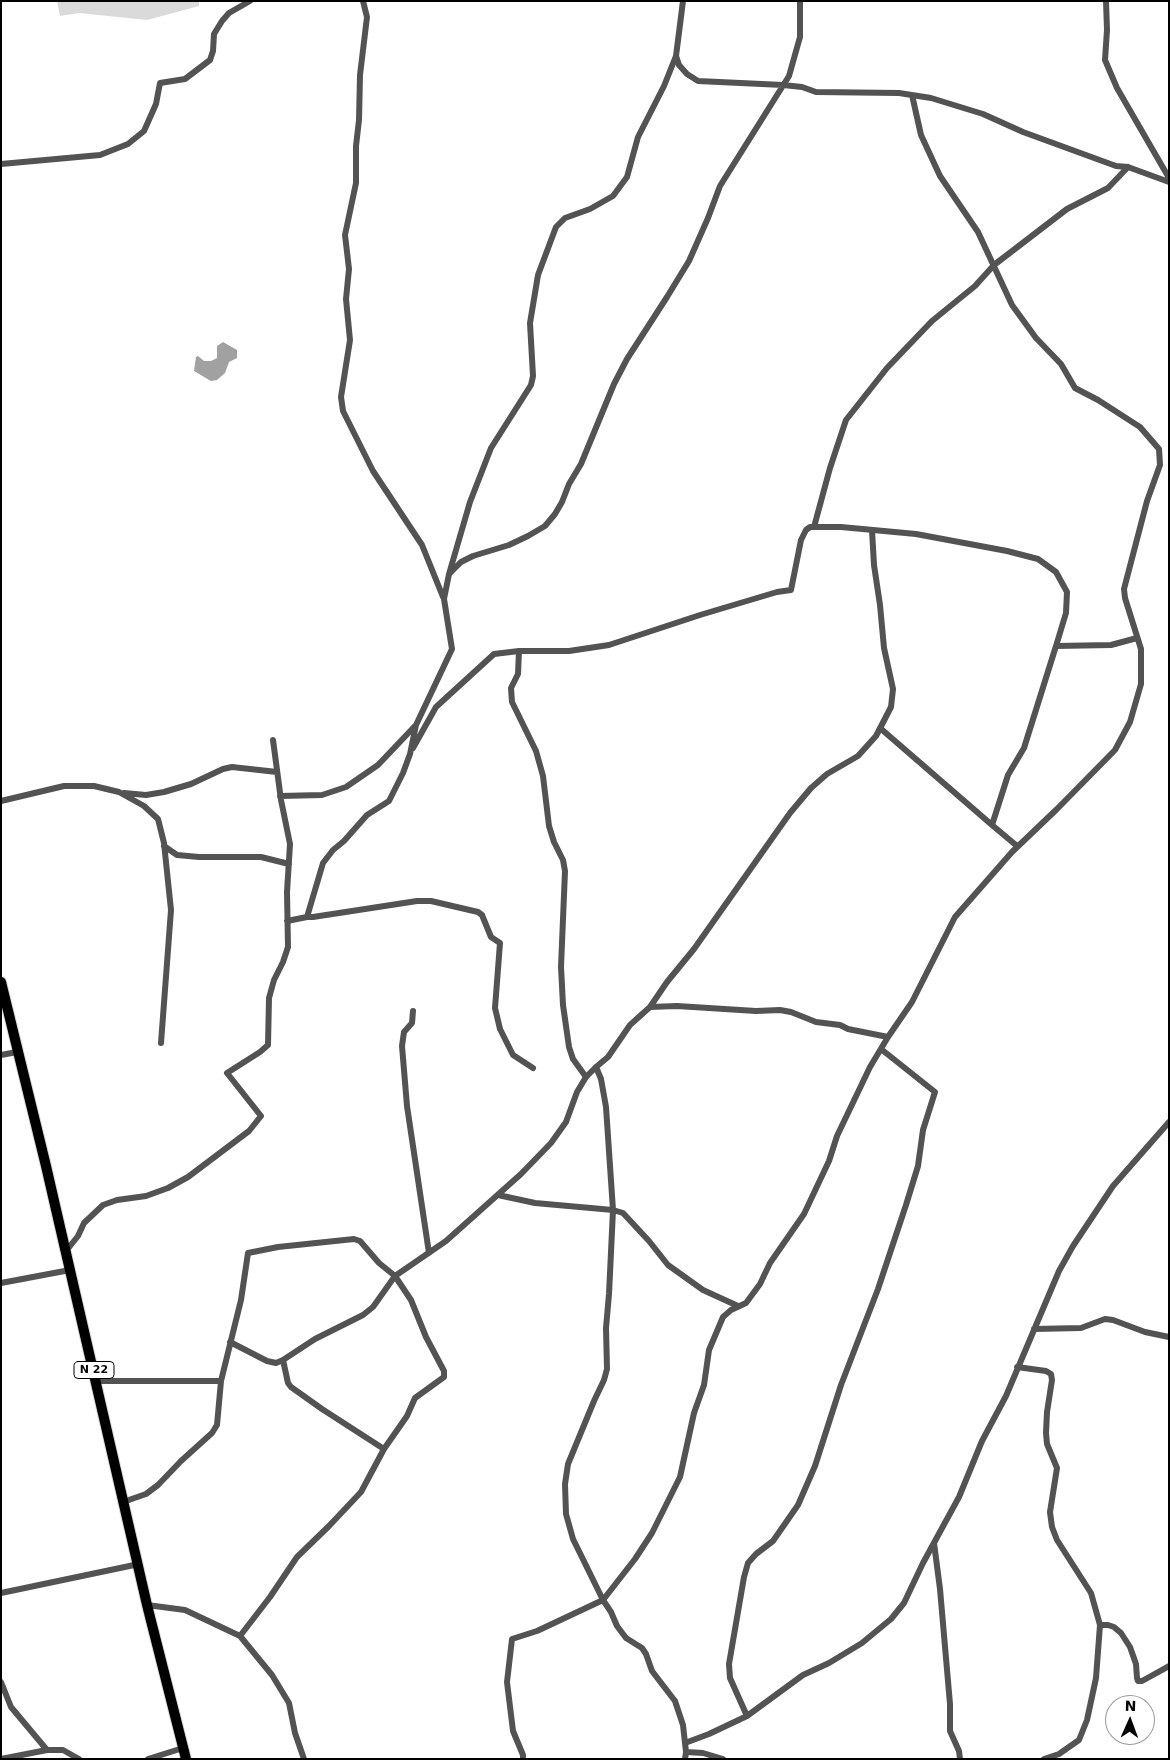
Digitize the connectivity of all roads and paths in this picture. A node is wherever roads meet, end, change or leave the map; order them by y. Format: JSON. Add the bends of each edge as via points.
{"nodes":[{"id":1,"x":250,"y":1,"type":"edge"},
{"id":2,"x":363,"y":1,"type":"edge"},
{"id":3,"x":683,"y":1,"type":"edge"},
{"id":4,"x":800,"y":1,"type":"edge"},
{"id":5,"x":1106,"y":1,"type":"edge"},
{"id":6,"x":676,"y":56,"type":"junction"},
{"id":7,"x":783,"y":85,"type":"junction"},
{"id":8,"x":912,"y":95,"type":"junction"},
{"id":9,"x":1,"y":164,"type":"edge"},
{"id":10,"x":1128,"y":166,"type":"junction"},
{"id":11,"x":1169,"y":178,"type":"edge"},
{"id":12,"x":1169,"y":182,"type":"edge"},
{"id":13,"x":994,"y":266,"type":"junction"},
{"id":14,"x":814,"y":527,"type":"junction"},
{"id":15,"x":872,"y":530,"type":"junction"},
{"id":16,"x":449,"y":574,"type":"junction"},
{"id":17,"x":444,"y":599,"type":"junction"},
{"id":18,"x":1137,"y":638,"type":"junction"},
{"id":19,"x":1056,"y":646,"type":"junction"},
{"id":20,"x":519,"y":651,"type":"junction"},
{"id":21,"x":416,"y":725,"type":"junction"},
{"id":22,"x":880,"y":728,"type":"junction"},
{"id":23,"x":273,"y":740,"type":"dead end"},
{"id":24,"x":410,"y":754,"type":"junction"},
{"id":25,"x":277,"y":772,"type":"junction"},
{"id":26,"x":119,"y":792,"type":"junction"},
{"id":27,"x":280,"y":796,"type":"junction"},
{"id":28,"x":1,"y":801,"type":"edge"},
{"id":29,"x":992,"y":825,"type":"junction"},
{"id":30,"x":164,"y":846,"type":"junction"},
{"id":31,"x":1017,"y":846,"type":"junction"},
{"id":32,"x":289,"y":864,"type":"junction"},
{"id":33,"x":307,"y":917,"type":"junction"},
{"id":34,"x":287,"y":921,"type":"junction"},
{"id":35,"x":1,"y":982,"type":"edge"},
{"id":36,"x":650,"y":1007,"type":"junction"},
{"id":37,"x":413,"y":1011,"type":"dead end"},
{"id":38,"x":888,"y":1037,"type":"junction"},
{"id":39,"x":161,"y":1043,"type":"dead end"},
{"id":40,"x":881,"y":1049,"type":"junction"},
{"id":41,"x":17,"y":1052,"type":"junction"},
{"id":42,"x":1,"y":1055,"type":"edge"},
{"id":43,"x":596,"y":1067,"type":"junction"},
{"id":44,"x":533,"y":1068,"type":"dead end"},
{"id":45,"x":586,"y":1077,"type":"junction"},
{"id":46,"x":1169,"y":1122,"type":"edge"},
{"id":47,"x":498,"y":1195,"type":"junction"},
{"id":48,"x":613,"y":1210,"type":"junction"},
{"id":49,"x":66,"y":1251,"type":"junction"},
{"id":50,"x":429,"y":1253,"type":"junction"},
{"id":51,"x":70,"y":1270,"type":"junction"},
{"id":52,"x":395,"y":1276,"type":"junction"},
{"id":53,"x":1,"y":1283,"type":"edge"},
{"id":54,"x":738,"y":1306,"type":"junction"},
{"id":55,"x":1034,"y":1329,"type":"junction"},
{"id":56,"x":1169,"y":1337,"type":"edge"},
{"id":57,"x":230,"y":1342,"type":"junction"},
{"id":58,"x":283,"y":1360,"type":"junction"},
{"id":59,"x":1018,"y":1367,"type":"junction"},
{"id":60,"x":96,"y":1381,"type":"junction"},
{"id":61,"x":221,"y":1381,"type":"junction"},
{"id":62,"x":384,"y":1449,"type":"junction"},
{"id":63,"x":123,"y":1502,"type":"junction"},
{"id":64,"x":934,"y":1542,"type":"junction"},
{"id":65,"x":139,"y":1564,"type":"junction"},
{"id":66,"x":1,"y":1593,"type":"edge"},
{"id":67,"x":603,"y":1600,"type":"junction"},
{"id":68,"x":148,"y":1605,"type":"junction"},
{"id":69,"x":1100,"y":1625,"type":"junction"},
{"id":70,"x":240,"y":1636,"type":"junction"},
{"id":71,"x":1169,"y":1666,"type":"edge"},
{"id":72,"x":1,"y":1682,"type":"edge"},
{"id":73,"x":747,"y":1716,"type":"junction"},
{"id":74,"x":685,"y":1743,"type":"junction"},
{"id":75,"x":183,"y":1748,"type":"junction"},
{"id":76,"x":47,"y":1750,"type":"junction"},
{"id":77,"x":686,"y":1756,"type":"edge"},
{"id":78,"x":1,"y":1758,"type":"edge"},
{"id":79,"x":961,"y":1758,"type":"edge"},
{"id":80,"x":79,"y":1759,"type":"edge"},
{"id":81,"x":148,"y":1759,"type":"edge"},
{"id":82,"x":186,"y":1759,"type":"edge"},
{"id":83,"x":304,"y":1759,"type":"edge"},
{"id":84,"x":523,"y":1759,"type":"edge"},
{"id":85,"x":722,"y":1759,"type":"edge"},
{"id":86,"x":1044,"y":1759,"type":"edge"}],
"edges":[{"from":1,"to":9,"type":"street","via":[[222,21],[214,34],[210,60],[185,79],[160,83],[156,104],[144,132],[128,144],[100,156]]},
{"from":2,"to":17,"type":"street","via":[[367,17],[360,75],[356,183],[345,234],[350,340],[340,397],[343,411],[373,471],[422,545]]},
{"from":3,"to":6,"type":"street"},
{"from":4,"to":7,"type":"street","via":[[800,37]]},
{"from":5,"to":11,"type":"street","via":[[1105,60],[1117,88]]},
{"from":6,"to":7,"type":"street","via":[[679,65],[698,81]]},
{"from":6,"to":16,"type":"street","via":[[638,138],[622,185],[612,196],[565,218],[556,227],[538,275],[530,323],[531,386],[491,448],[470,502]]},
{"from":7,"to":8,"type":"street","via":[[816,92]]},
{"from":7,"to":16,"type":"street","via":[[720,186],[689,261],[627,359],[581,464],[555,514],[545,526],[528,536],[473,556]]},
{"from":8,"to":10,"type":"street","via":[[982,114],[1116,166]]},
{"from":8,"to":13,"type":"street","via":[[921,135],[940,176],[978,232]]},
{"from":10,"to":12,"type":"street"},
{"from":10,"to":13,"type":"street","via":[[1108,188],[1067,209]]},
{"from":13,"to":14,"type":"street","via":[[932,321],[887,368],[846,420]]},
{"from":13,"to":18,"type":"street","via":[[1012,304],[1036,338],[1061,364],[1075,388],[1140,427],[1159,449],[1160,465],[1124,589]]},
{"from":14,"to":15,"type":"street"},
{"from":14,"to":20,"type":"street","via":[[806,530],[802,540],[791,590],[609,646],[569,651]]},
{"from":15,"to":19,"type":"street","via":[[916,534],[1038,559],[1056,572],[1067,592],[1066,613]]},
{"from":15,"to":22,"type":"street","via":[[884,648],[893,689],[891,708]]},
{"from":16,"to":17,"type":"street"},
{"from":17,"to":21,"type":"street","via":[[452,650]]},
{"from":18,"to":19,"type":"street","via":[[1110,645]]},
{"from":18,"to":31,"type":"street","via":[[1141,649],[1141,684],[1130,722],[1115,750]]},
{"from":19,"to":29,"type":"street","via":[[1024,748],[1008,775]]},
{"from":20,"to":24,"type":"street","via":[[494,654],[475,670],[436,707]]},
{"from":20,"to":45,"type":"street","via":[[512,702],[536,751],[543,776],[549,826],[565,871],[563,1005],[571,1053]]},
{"from":21,"to":24,"type":"street"},
{"from":21,"to":27,"type":"street","via":[[378,765],[346,787],[322,795]]},
{"from":22,"to":29,"type":"street"},
{"from":22,"to":36,"type":"street","via":[[858,756],[822,778],[790,813]]},
{"from":23,"to":25,"type":"street"},
{"from":24,"to":33,"type":"street","via":[[389,800],[367,815],[324,863]]},
{"from":25,"to":26,"type":"street","via":[[223,769],[164,792],[146,795]]},
{"from":25,"to":27,"type":"street"},
{"from":26,"to":28,"type":"street","via":[[74,785]]},
{"from":26,"to":30,"type":"street","via":[[144,806],[158,819]]},
{"from":27,"to":32,"type":"street","via":[[290,844]]},
{"from":29,"to":31,"type":"street"},
{"from":30,"to":32,"type":"street","via":[[177,855],[261,857]]},
{"from":30,"to":39,"type":"street","via":[[170,910]]},
{"from":31,"to":38,"type":"street","via":[[955,917],[912,1002]]},
{"from":32,"to":34,"type":"street"},
{"from":33,"to":34,"type":"street"},
{"from":33,"to":44,"type":"street","via":[[417,901],[478,912],[491,937],[500,943],[495,1008],[500,1029],[513,1055]]},
{"from":34,"to":49,"type":"street","via":[[288,947],[269,998],[268,1045],[226,1073],[261,1116],[250,1131],[188,1177],[146,1196],[103,1204],[84,1223]]},
{"from":35,"to":41,"type":"main road","number":"N 22"},
{"from":36,"to":38,"type":"street","via":[[780,1010],[816,1022]]},
{"from":36,"to":43,"type":"street","via":[[630,1025],[608,1057]]},
{"from":37,"to":50,"type":"street","via":[[412,1023],[404,1032],[402,1046],[407,1106]]},
{"from":38,"to":40,"type":"street"},
{"from":40,"to":54,"type":"street","via":[[836,1136],[829,1161],[804,1214],[770,1263],[760,1284],[746,1303]]},
{"from":40,"to":73,"type":"street","via":[[935,1092],[906,1205],[815,1466],[798,1505],[773,1542],[748,1563],[729,1664],[730,1678]]},
{"from":41,"to":42,"type":"street"},
{"from":41,"to":49,"type":"main road","number":"N 22"},
{"from":43,"to":45,"type":"street"},
{"from":43,"to":48,"type":"street","via":[[606,1107]]},
{"from":45,"to":47,"type":"street","via":[[560,1132]]},
{"from":46,"to":55,"type":"street","via":[[1114,1186],[1073,1246]]},
{"from":47,"to":48,"type":"street","via":[[535,1203]]},
{"from":47,"to":50,"type":"street"},
{"from":48,"to":54,"type":"street","via":[[623,1213],[668,1265],[703,1290]]},
{"from":48,"to":67,"type":"street","via":[[606,1328],[607,1369],[568,1464],[566,1484],[566,1514],[573,1539]]},
{"from":49,"to":51,"type":"main road","number":"N 22"},
{"from":50,"to":52,"type":"street"},
{"from":51,"to":53,"type":"street"},
{"from":51,"to":60,"type":"main road","number":"N 22"},
{"from":52,"to":57,"type":"street","via":[[360,1241],[354,1239],[248,1253]]},
{"from":52,"to":58,"type":"street","via":[[373,1307],[363,1315],[315,1339]]},
{"from":52,"to":62,"type":"street","via":[[411,1300],[444,1377],[415,1398],[401,1427]]},
{"from":54,"to":67,"type":"street","via":[[723,1317],[709,1350],[704,1386],[694,1413],[680,1477],[652,1533]]},
{"from":55,"to":56,"type":"street","via":[[1081,1328],[1105,1319]]},
{"from":55,"to":59,"type":"street"},
{"from":57,"to":58,"type":"street","via":[[267,1361],[276,1363]]},
{"from":57,"to":61,"type":"street"},
{"from":58,"to":62,"type":"street","via":[[291,1387]]},
{"from":59,"to":64,"type":"street","via":[[959,1497]]},
{"from":59,"to":69,"type":"street","via":[[1051,1374],[1046,1432],[1047,1444],[1057,1468],[1050,1512],[1052,1527],[1091,1593]]},
{"from":60,"to":61,"type":"street"},
{"from":60,"to":63,"type":"main road","number":"N 22"},
{"from":61,"to":63,"type":"street","via":[[217,1424],[212,1433],[158,1485],[146,1494]]},
{"from":62,"to":70,"type":"street","via":[[361,1492],[297,1557]]},
{"from":63,"to":65,"type":"main road","number":"N 22"},
{"from":64,"to":73,"type":"street","via":[[904,1603],[891,1619],[862,1643],[803,1675]]},
{"from":64,"to":79,"type":"street","via":[[950,1731]]},
{"from":65,"to":66,"type":"street"},
{"from":65,"to":68,"type":"main road","number":"N 22"},
{"from":67,"to":74,"type":"street","via":[[616,1626],[626,1638],[642,1648],[652,1671],[675,1701]]},
{"from":67,"to":84,"type":"street","via":[[512,1639],[507,1682],[513,1731]]},
{"from":68,"to":70,"type":"street","via":[[184,1610]]},
{"from":68,"to":75,"type":"main road","number":"N 22"},
{"from":69,"to":71,"type":"street","via":[[1114,1627],[1121,1633],[1136,1664],[1138,1681]]},
{"from":69,"to":86,"type":"street","via":[[1096,1678],[1088,1720],[1079,1740],[1059,1754]]},
{"from":70,"to":83,"type":"street","via":[[272,1675],[289,1703]]},
{"from":72,"to":76,"type":"street","via":[[11,1706]]},
{"from":73,"to":74,"type":"street"},
{"from":74,"to":77,"type":"street"},
{"from":75,"to":81,"type":"street"},
{"from":75,"to":82,"type":"main road","number":"N 22"},
{"from":76,"to":78,"type":"street"},
{"from":76,"to":80,"type":"street","via":[[63,1750]]},
{"from":77,"to":85,"type":"street","via":[[703,1753]]}]}
